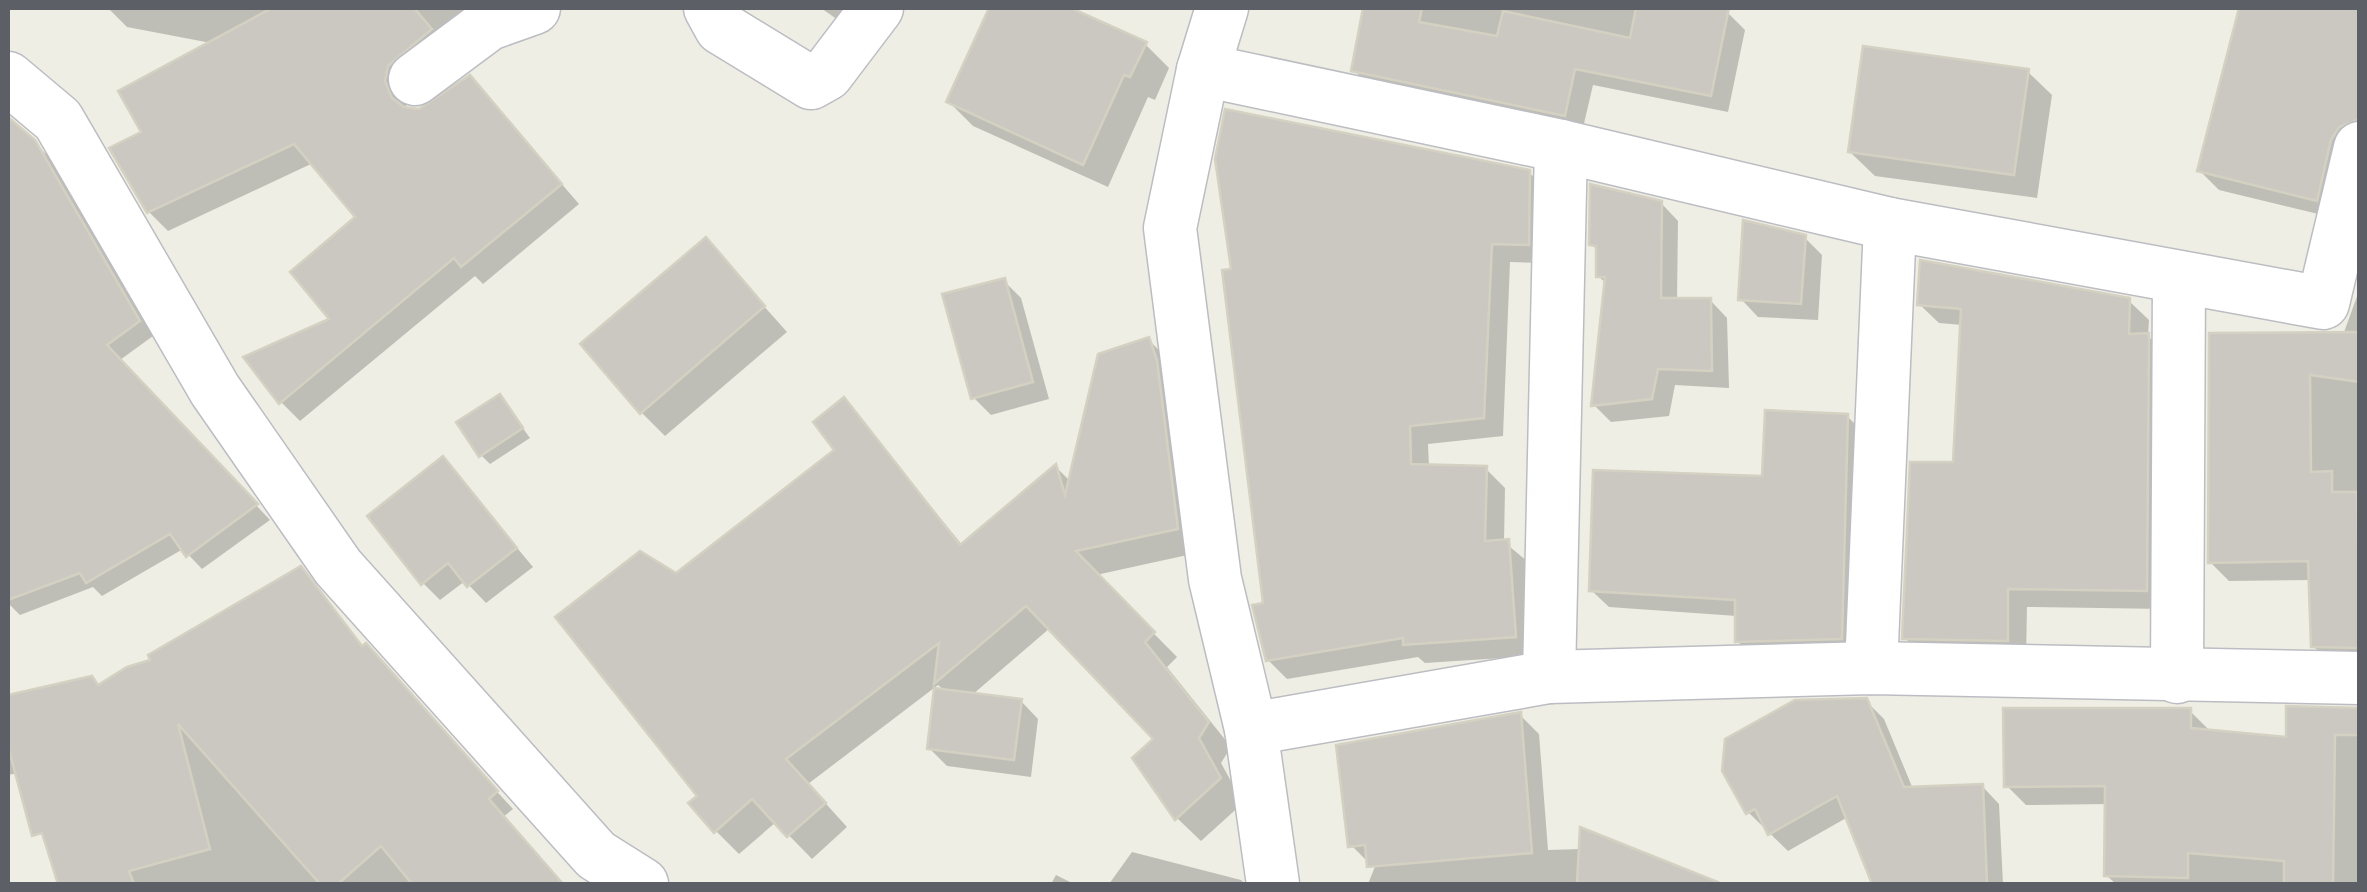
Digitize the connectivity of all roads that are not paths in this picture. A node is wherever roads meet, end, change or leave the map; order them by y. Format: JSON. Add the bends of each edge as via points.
{"nodes":[{"id":1,"x":534,"y":8,"type":"edge"},
{"id":2,"x":876,"y":8,"type":"edge"},
{"id":3,"x":1222,"y":8,"type":"edge"},
{"id":4,"x":702,"y":9,"type":"edge"},
{"id":5,"x":1203,"y":70,"type":"junction"},
{"id":6,"x":8,"y":78,"type":"edge"},
{"id":7,"x":414,"y":79,"type":"dead end"},
{"id":8,"x":1561,"y":146,"type":"junction"},
{"id":9,"x":2360,"y":148,"type":"edge"},
{"id":10,"x":1890,"y":224,"type":"junction"},
{"id":11,"x":2179,"y":278,"type":"junction"},
{"id":12,"x":1871,"y":668,"type":"junction"},
{"id":13,"x":1549,"y":677,"type":"junction"},
{"id":14,"x":2176,"y":677,"type":"junction"},
{"id":15,"x":2360,"y":678,"type":"edge"},
{"id":16,"x":1251,"y":729,"type":"junction"},
{"id":17,"x":642,"y":884,"type":"edge"},
{"id":18,"x":1273,"y":884,"type":"edge"}],
"edges":[{"from":1,"to":7,"type":"street","via":[[489,24]]},
{"from":2,"to":4,"type":"street","via":[[827,74],[810,83]]},
{"from":3,"to":5,"type":"street"},
{"from":5,"to":8,"type":"street"},
{"from":5,"to":16,"type":"street","via":[[1170,228],[1215,579]]},
{"from":6,"to":17,"type":"street","via":[[58,120],[215,390],[338,568],[596,855]]},
{"from":8,"to":10,"type":"street"},
{"from":8,"to":13,"type":"street"},
{"from":9,"to":11,"type":"street","via":[[2323,303]]},
{"from":10,"to":11,"type":"street"},
{"from":10,"to":12,"type":"street"},
{"from":11,"to":14,"type":"street"},
{"from":12,"to":13,"type":"street"},
{"from":12,"to":14,"type":"street"},
{"from":13,"to":16,"type":"street"},
{"from":14,"to":15,"type":"street"},
{"from":16,"to":18,"type":"street"}]}
